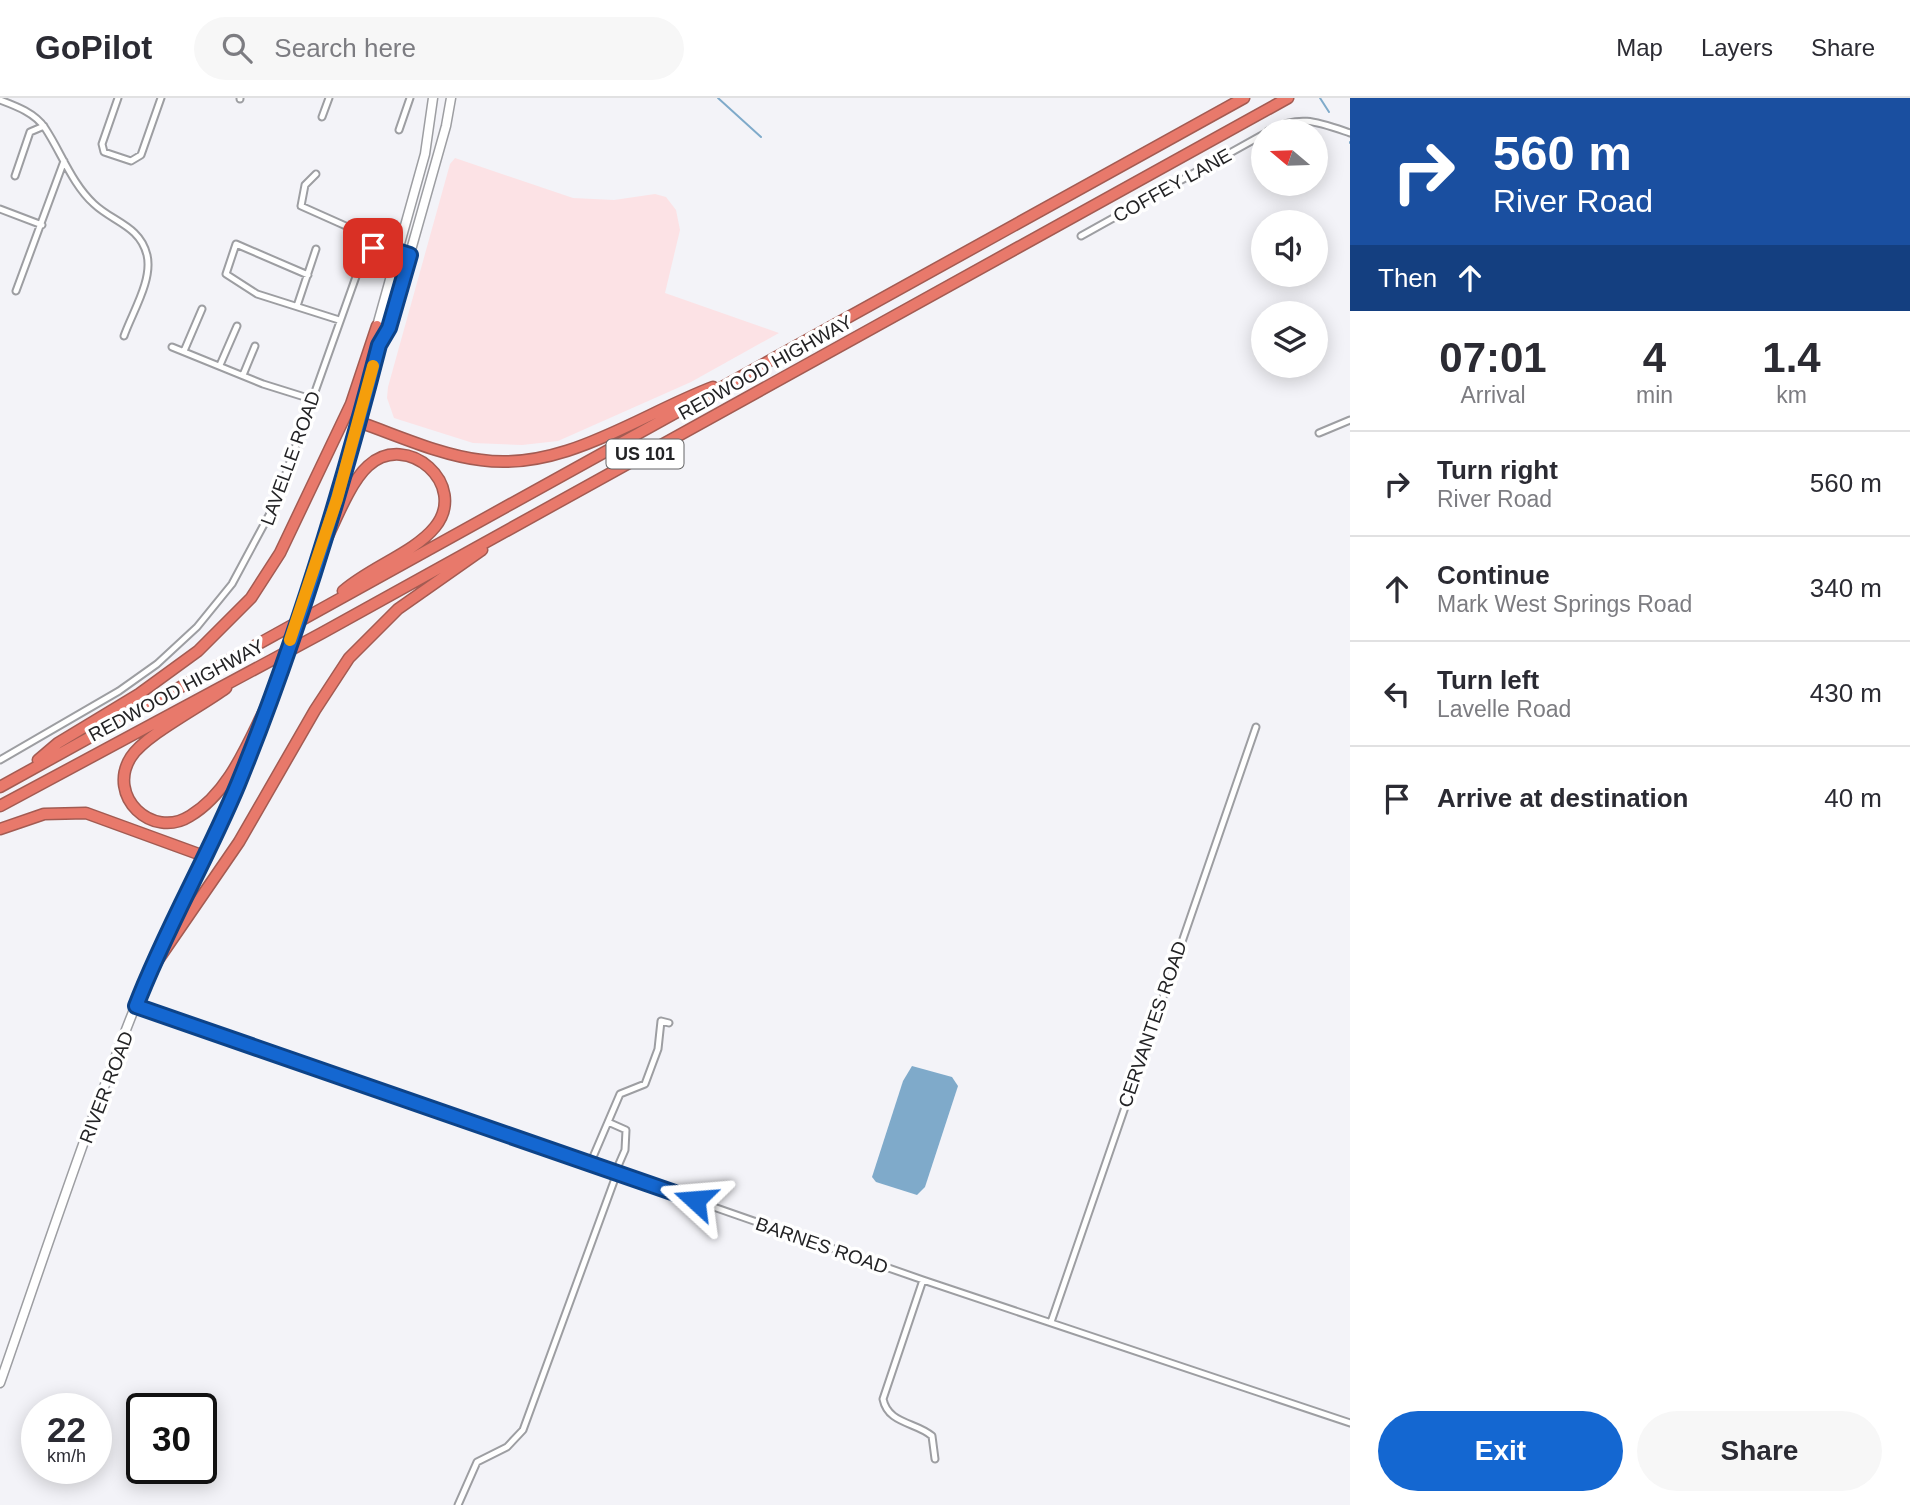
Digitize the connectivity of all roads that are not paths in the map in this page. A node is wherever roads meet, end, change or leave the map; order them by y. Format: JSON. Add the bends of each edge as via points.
{"nodes":[{"id":1,"x":118,"y":98,"type":"edge"},
{"id":2,"x":161,"y":98,"type":"edge"},
{"id":3,"x":329,"y":98,"type":"edge"},
{"id":4,"x":410,"y":98,"type":"edge"},
{"id":5,"x":433,"y":98,"type":"edge"},
{"id":6,"x":451,"y":98,"type":"edge"},
{"id":7,"x":1244,"y":98,"type":"edge"},
{"id":8,"x":1288,"y":98,"type":"edge"},
{"id":9,"x":0,"y":100,"type":"edge"},
{"id":10,"x":322,"y":117,"type":"dead end"},
{"id":11,"x":1328,"y":125,"type":"edge"},
{"id":12,"x":44,"y":126,"type":"junction"},
{"id":13,"x":399,"y":130,"type":"dead end"},
{"id":14,"x":1350,"y":133,"type":"edge"},
{"id":15,"x":1251,"y":140,"type":"edge"},
{"id":16,"x":64,"y":161,"type":"junction"},
{"id":17,"x":316,"y":174,"type":"dead end"},
{"id":18,"x":15,"y":176,"type":"dead end"},
{"id":19,"x":0,"y":209,"type":"edge"},
{"id":20,"x":42,"y":225,"type":"junction"},
{"id":21,"x":1081,"y":236,"type":"dead end"},
{"id":22,"x":316,"y":249,"type":"dead end"},
{"id":23,"x":369,"y":250,"type":"junction"},
{"id":24,"x":398,"y":251,"type":"junction"},
{"id":25,"x":410,"y":255,"type":"junction"},
{"id":26,"x":308,"y":275,"type":"junction"},
{"id":27,"x":16,"y":291,"type":"dead end"},
{"id":28,"x":297,"y":306,"type":"junction"},
{"id":29,"x":202,"y":309,"type":"dead end"},
{"id":30,"x":339,"y":320,"type":"junction"},
{"id":31,"x":237,"y":326,"type":"dead end"},
{"id":32,"x":377,"y":326,"type":"junction"},
{"id":33,"x":124,"y":336,"type":"dead end"},
{"id":34,"x":379,"y":345,"type":"junction"},
{"id":35,"x":255,"y":346,"type":"dead end"},
{"id":36,"x":172,"y":347,"type":"dead end"},
{"id":37,"x":184,"y":351,"type":"junction"},
{"id":38,"x":220,"y":365,"type":"junction"},
{"id":39,"x":746,"y":374,"type":"junction"},
{"id":40,"x":243,"y":376,"type":"junction"},
{"id":41,"x":311,"y":399,"type":"junction"},
{"id":42,"x":1350,"y":420,"type":"edge"},
{"id":43,"x":359,"y":422,"type":"junction"},
{"id":44,"x":1319,"y":433,"type":"dead end"},
{"id":45,"x":530,"y":517,"type":"junction"},
{"id":46,"x":319,"y":555,"type":"junction"},
{"id":47,"x":330,"y":603,"type":"junction"},
{"id":48,"x":251,"y":669,"type":"junction"},
{"id":49,"x":268,"y":703,"type":"junction"},
{"id":50,"x":1256,"y":727,"type":"dead end"},
{"id":51,"x":0,"y":760,"type":"edge"},
{"id":52,"x":24,"y":772,"type":"junction"},
{"id":53,"x":0,"y":787,"type":"edge"},
{"id":54,"x":0,"y":806,"type":"edge"},
{"id":55,"x":0,"y":829,"type":"edge"},
{"id":56,"x":204,"y":856,"type":"junction"},
{"id":57,"x":149,"y":973,"type":"junction"},
{"id":58,"x":136,"y":1006,"type":"junction"},
{"id":59,"x":669,"y":1023,"type":"dead end"},
{"id":60,"x":608,"y":1122,"type":"junction"},
{"id":61,"x":590,"y":1164,"type":"junction"},
{"id":62,"x":616,"y":1173,"type":"junction"},
{"id":63,"x":923,"y":1280,"type":"junction"},
{"id":64,"x":1051,"y":1322,"type":"junction"},
{"id":65,"x":0,"y":1383,"type":"edge"},
{"id":66,"x":1350,"y":1423,"type":"edge"},
{"id":67,"x":934,"y":1459,"type":"dead end"},
{"id":68,"x":458,"y":1505,"type":"edge"}],
"edges":[{"from":1,"to":2,"type":"street","via":[[102,144],[104,152],[131,161],[141,155]]},
{"from":3,"to":10,"type":"street"},
{"from":4,"to":13,"type":"street"},
{"from":5,"to":24,"type":"main road","via":[[425,154]]},
{"from":6,"to":25,"type":"main road"},
{"from":7,"to":39,"type":"highway","name":"REDWOOD HIGHWAY","number":"US 101"},
{"from":8,"to":45,"type":"highway","name":"REDWOOD HIGHWAY","number":"US 101"},
{"from":9,"to":12,"type":"street","via":[[24,109]]},
{"from":11,"to":14,"type":"street","name":"COFFEY LANE"},
{"from":12,"to":16,"type":"street"},
{"from":12,"to":18,"type":"street","via":[[30,132]]},
{"from":15,"to":21,"type":"street","name":"COFFEY LANE"},
{"from":16,"to":20,"type":"street"},
{"from":16,"to":33,"type":"street","via":[[93,204],[128,225],[147,252],[147,276]]},
{"from":17,"to":23,"type":"street","via":[[306,185],[301,206],[348,227]]},
{"from":19,"to":20,"type":"street"},
{"from":20,"to":27,"type":"street"},
{"from":22,"to":26,"type":"street"},
{"from":23,"to":24,"type":"street"},
{"from":23,"to":30,"type":"street","name":"LAVELLE ROAD","via":[[360,261]]},
{"from":24,"to":25,"type":"street"},
{"from":24,"to":32,"type":"main road"},
{"from":25,"to":34,"type":"main road","via":[[389,328]]},
{"from":26,"to":28,"type":"street"},
{"from":26,"to":28,"type":"street","via":[[236,244],[226,274],[257,294]]},
{"from":28,"to":30,"type":"street"},
{"from":29,"to":37,"type":"street"},
{"from":30,"to":41,"type":"street","name":"LAVELLE ROAD"},
{"from":31,"to":38,"type":"street"},
{"from":32,"to":34,"type":"main road"},
{"from":32,"to":52,"type":"highway","via":[[351,404],[280,553],[251,598],[198,651],[139,694],[58,743]]},
{"from":34,"to":43,"type":"main road","name":"RIVER ROAD"},
{"from":35,"to":40,"type":"street"},
{"from":36,"to":37,"type":"street"},
{"from":37,"to":38,"type":"street"},
{"from":38,"to":40,"type":"street"},
{"from":39,"to":43,"type":"highway","via":[[573,449],[539,459],[466,457]]},
{"from":39,"to":47,"type":"highway","name":"REDWOOD HIGHWAY","number":"US 101"},
{"from":40,"to":41,"type":"street"},
{"from":41,"to":51,"type":"street","name":"LAVELLE ROAD","via":[[268,521],[211,612],[142,675]]},
{"from":42,"to":44,"type":"street"},
{"from":43,"to":46,"type":"main road","name":"RIVER ROAD"},
{"from":45,"to":48,"type":"highway","name":"REDWOOD HIGHWAY","number":"US 101"},
{"from":45,"to":57,"type":"highway","via":[[398,609],[349,658],[239,842]]},
{"from":46,"to":47,"type":"highway","via":[[355,483],[370,464],[405,454],[436,472],[444,497],[437,525],[360,576]]},
{"from":46,"to":49,"type":"main road","name":"RIVER ROAD","bridge":true},
{"from":47,"to":52,"type":"highway","name":"REDWOOD HIGHWAY","number":"US 101"},
{"from":48,"to":49,"type":"highway","via":[[135,751],[123,781],[131,804],[146,819],[159,823],[177,822],[196,812],[229,777]]},
{"from":48,"to":54,"type":"highway","name":"REDWOOD HIGHWAY","number":"US 101"},
{"from":49,"to":56,"type":"main road","name":"RIVER ROAD","via":[[238,784]]},
{"from":50,"to":64,"type":"street","name":"CERVANTES ROAD"},
{"from":52,"to":53,"type":"highway","name":"REDWOOD HIGHWAY","number":"US 101"},
{"from":55,"to":56,"type":"highway","via":[[44,814],[86,813]]},
{"from":56,"to":57,"type":"main road","name":"RIVER ROAD"},
{"from":57,"to":58,"type":"main road","name":"RIVER ROAD"},
{"from":58,"to":61,"type":"street","name":"BARNES ROAD"},
{"from":58,"to":65,"type":"main road","name":"RIVER ROAD"},
{"from":59,"to":60,"type":"street","via":[[661,1021],[658,1049],[645,1084],[620,1094]]},
{"from":60,"to":61,"type":"street"},
{"from":60,"to":62,"type":"street","via":[[626,1130],[625,1150]]},
{"from":61,"to":62,"type":"street","name":"BARNES ROAD"},
{"from":62,"to":63,"type":"street","name":"BARNES ROAD"},
{"from":62,"to":68,"type":"street","via":[[523,1430],[508,1447],[477,1462]]},
{"from":63,"to":64,"type":"street","name":"BARNES ROAD"},
{"from":63,"to":67,"type":"street","via":[[883,1399],[893,1417],[932,1436]]},
{"from":64,"to":66,"type":"street","name":"BARNES ROAD"}]}
